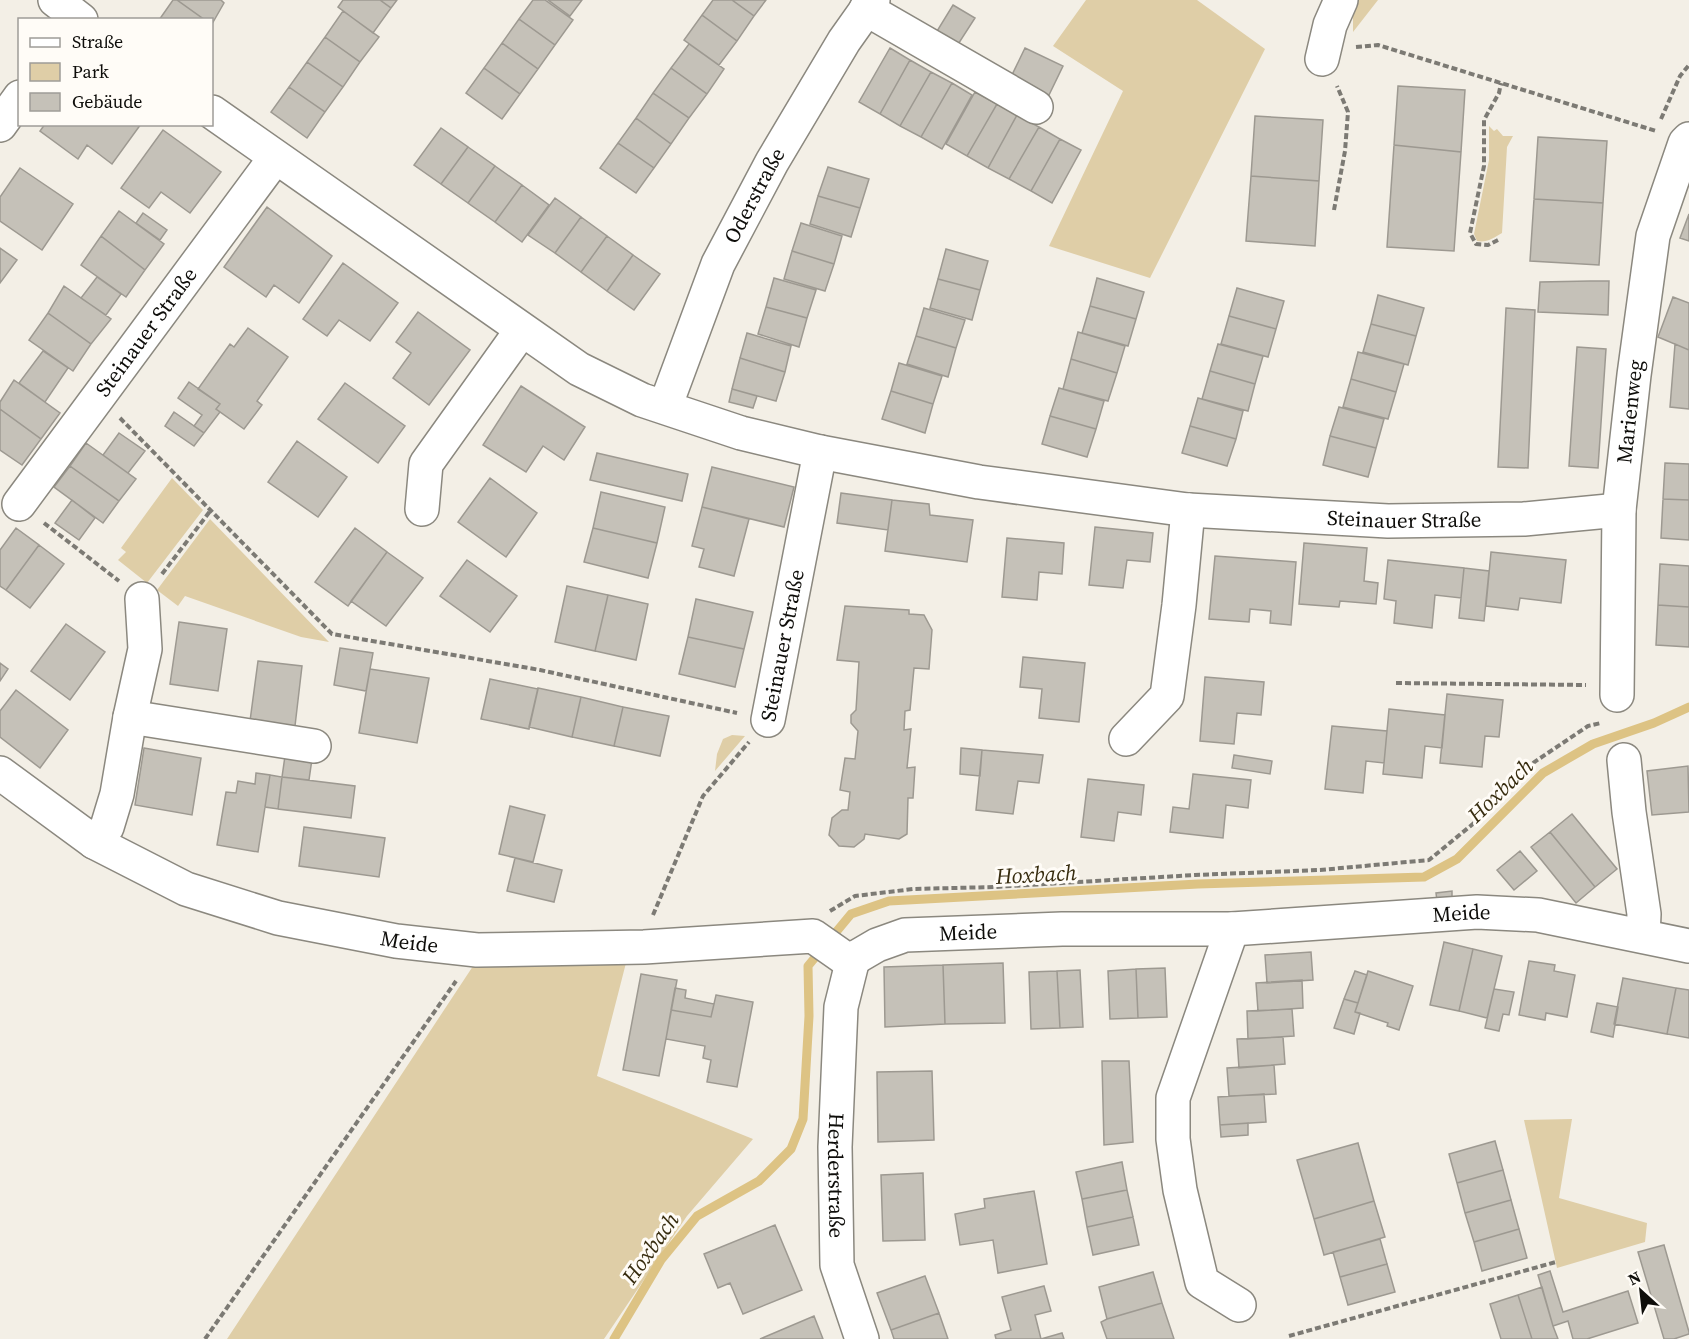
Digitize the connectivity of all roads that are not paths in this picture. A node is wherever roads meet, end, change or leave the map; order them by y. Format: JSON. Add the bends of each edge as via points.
{"nodes":[{"id":1,"x":869,"y":5,"type":"edge"},
{"id":2,"x":1336,"y":13,"type":"edge"},
{"id":3,"x":1322,"y":59,"type":"road end"},
{"id":4,"x":18,"y":100,"type":"edge"},
{"id":5,"x":1036,"y":106,"type":"dead end"},
{"id":6,"x":213,"y":113,"type":"edge"},
{"id":7,"x":0,"y":125,"type":"edge"},
{"id":8,"x":1689,"y":139,"type":"edge"},
{"id":9,"x":275,"y":158,"type":"junction"},
{"id":10,"x":521,"y":331,"type":"junction"},
{"id":11,"x":665,"y":407,"type":"junction"},
{"id":12,"x":820,"y":452,"type":"junction"},
{"id":13,"x":19,"y":504,"type":"road end"},
{"id":14,"x":422,"y":509,"type":"dead end"},
{"id":15,"x":1188,"y":510,"type":"junction"},
{"id":16,"x":1619,"y":510,"type":"junction"},
{"id":17,"x":142,"y":599,"type":"road end"},
{"id":18,"x":1603,"y":690,"type":"road end"},
{"id":19,"x":130,"y":717,"type":"junction"},
{"id":20,"x":768,"y":720,"type":"road end"},
{"id":21,"x":1126,"y":739,"type":"dead end"},
{"id":22,"x":314,"y":746,"type":"dead end"},
{"id":23,"x":1624,"y":760,"type":"dead end"},
{"id":24,"x":0,"y":773,"type":"edge"},
{"id":25,"x":94,"y":842,"type":"junction"},
{"id":26,"x":1232,"y":929,"type":"junction"},
{"id":27,"x":1643,"y":936,"type":"junction"},
{"id":28,"x":1689,"y":946,"type":"edge"},
{"id":29,"x":848,"y":958,"type":"junction"},
{"id":30,"x":1239,"y":1305,"type":"dead end"},
{"id":31,"x":862,"y":1339,"type":"edge"}],
"edges":[{"from":1,"to":5,"type":"street"},
{"from":1,"to":11,"type":"street","name":"Oderstraße","via":[[772,162],[718,264]]},
{"from":2,"to":3,"type":"street"},
{"from":4,"to":7,"type":"street"},
{"from":6,"to":9,"type":"street","name":"Steinauer Straße"},
{"from":8,"to":16,"type":"street","name":"Marienweg","via":[[1653,236]]},
{"from":9,"to":10,"type":"street","name":"Steinauer Straße"},
{"from":9,"to":13,"type":"street","name":"Steinauer Straße"},
{"from":10,"to":11,"type":"street","name":"Steinauer Straße","via":[[579,369]]},
{"from":10,"to":14,"type":"street","via":[[426,464]]},
{"from":11,"to":12,"type":"street","name":"Steinauer Straße","via":[[741,433]]},
{"from":12,"to":15,"type":"street","name":"Steinauer Straße","via":[[979,482]]},
{"from":12,"to":20,"type":"street","name":"Steinauer Straße"},
{"from":15,"to":16,"type":"street","name":"Steinauer Straße","via":[[1388,521],[1524,519]]},
{"from":15,"to":21,"type":"street","via":[[1167,696]]},
{"from":16,"to":18,"type":"street","name":"Marienweg"},
{"from":17,"to":19,"type":"street","via":[[145,649]]},
{"from":19,"to":22,"type":"street"},
{"from":19,"to":25,"type":"street","via":[[108,827]]},
{"from":23,"to":27,"type":"street","via":[[1644,914]]},
{"from":24,"to":25,"type":"street","name":"Meide"},
{"from":25,"to":29,"type":"street","name":"Meide","via":[[186,889],[278,918],[396,941],[477,950],[644,947],[808,936]]},
{"from":26,"to":27,"type":"street","name":"Meide","via":[[1477,912],[1538,915]]},
{"from":26,"to":29,"type":"street","name":"Meide","via":[[1062,929],[905,935]]},
{"from":26,"to":30,"type":"street","via":[[1173,1098],[1173,1138],[1180,1190],[1202,1282]]},
{"from":27,"to":28,"type":"street","name":"Meide"},
{"from":29,"to":31,"type":"street","name":"Herderstraße","via":[[841,1007],[835,1147],[837,1265]]}]}
